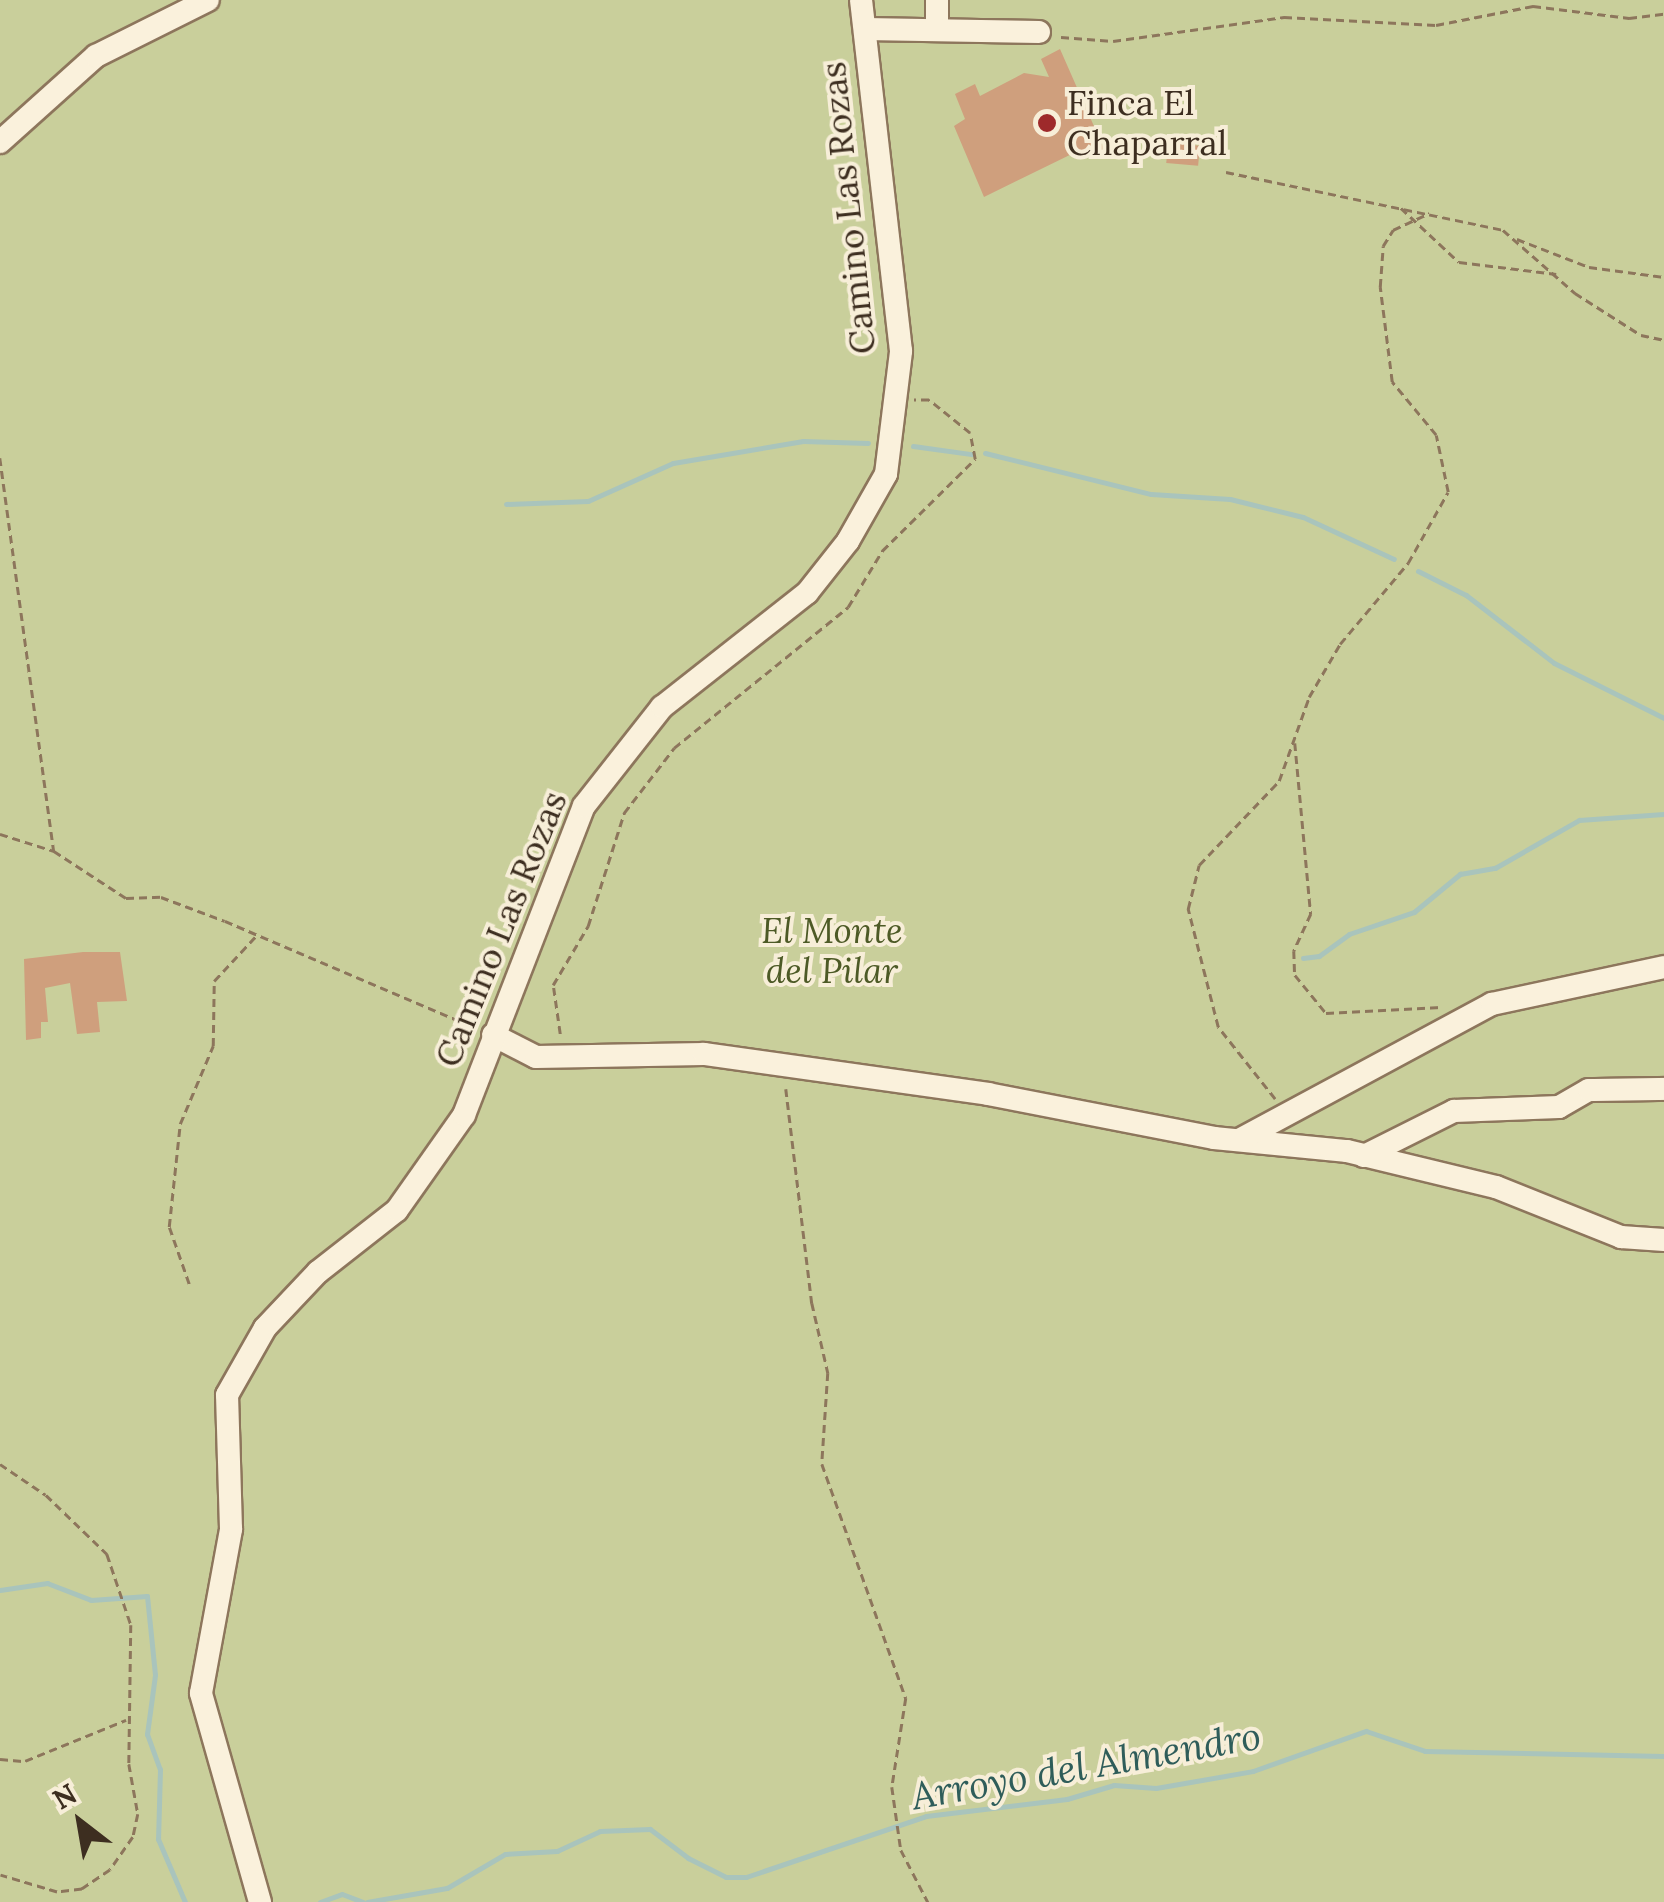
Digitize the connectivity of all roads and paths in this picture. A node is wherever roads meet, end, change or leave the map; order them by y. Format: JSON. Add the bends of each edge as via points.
{"nodes":[{"id":1,"x":208,"y":0,"type":"edge"},
{"id":2,"x":861,"y":0,"type":"edge"},
{"id":3,"x":937,"y":0,"type":"edge"},
{"id":4,"x":1664,"y":14,"type":"edge"},
{"id":5,"x":865,"y":29,"type":"junction"},
{"id":6,"x":937,"y":30,"type":"junction"},
{"id":7,"x":1039,"y":32,"type":"joint"},
{"id":8,"x":0,"y":142,"type":"edge"},
{"id":9,"x":1226,"y":172,"type":"dead end"},
{"id":10,"x":1400,"y":207,"type":"junction"},
{"id":11,"x":1429,"y":213,"type":"junction"},
{"id":12,"x":1410,"y":216,"type":"junction"},
{"id":13,"x":1511,"y":236,"type":"junction"},
{"id":14,"x":1556,"y":274,"type":"junction"},
{"id":15,"x":1664,"y":277,"type":"edge"},
{"id":16,"x":1664,"y":340,"type":"edge"},
{"id":17,"x":898,"y":400,"type":"junction"},
{"id":18,"x":0,"y":458,"type":"edge"},
{"id":19,"x":1294,"y":738,"type":"junction"},
{"id":20,"x":0,"y":834,"type":"edge"},
{"id":21,"x":54,"y":851,"type":"junction"},
{"id":22,"x":257,"y":935,"type":"junction"},
{"id":23,"x":1664,"y":967,"type":"edge"},
{"id":24,"x":1458,"y":1006,"type":"dead end"},
{"id":25,"x":493,"y":1034,"type":"junction"},
{"id":26,"x":582,"y":1058,"type":"junction"},
{"id":27,"x":786,"y":1064,"type":"junction"},
{"id":28,"x":1664,"y":1090,"type":"edge"},
{"id":29,"x":1288,"y":1114,"type":"junction"},
{"id":30,"x":1239,"y":1140,"type":"junction"},
{"id":31,"x":1364,"y":1156,"type":"junction"},
{"id":32,"x":1664,"y":1240,"type":"edge"},
{"id":33,"x":189,"y":1284,"type":"dead end"},
{"id":34,"x":0,"y":1464,"type":"edge"},
{"id":35,"x":127,"y":1720,"type":"junction"},
{"id":36,"x":0,"y":1760,"type":"edge"},
{"id":37,"x":0,"y":1875,"type":"edge"},
{"id":38,"x":260,"y":1902,"type":"edge"},
{"id":39,"x":928,"y":1902,"type":"edge"}],
"edges":[{"from":1,"to":8,"type":"street","via":[[96,56]]},
{"from":2,"to":5,"type":"street","name":"Camino Las Rozas"},
{"from":3,"to":6,"type":"street"},
{"from":4,"to":7,"type":"path","via":[[1628,18],[1533,6],[1436,26],[1284,18],[1113,41]]},
{"from":5,"to":6,"type":"street"},
{"from":5,"to":17,"type":"street","name":"Camino Las Rozas","via":[[901,352]]},
{"from":6,"to":7,"type":"street"},
{"from":9,"to":10,"type":"path"},
{"from":10,"to":11,"type":"path"},
{"from":10,"to":12,"type":"path"},
{"from":11,"to":12,"type":"path"},
{"from":11,"to":13,"type":"path"},
{"from":12,"to":14,"type":"path","via":[[1459,262]]},
{"from":12,"to":19,"type":"path","via":[[1383,246],[1380,286],[1392,382],[1436,434],[1448,492],[1408,563],[1346,633]]},
{"from":13,"to":14,"type":"path"},
{"from":13,"to":15,"type":"path","via":[[1588,267]]},
{"from":14,"to":16,"type":"path","via":[[1641,336]]},
{"from":17,"to":25,"type":"street","name":"Camino Las Rozas","via":[[886,474],[848,540],[806,594],[662,707],[584,806]]},
{"from":17,"to":26,"type":"path","via":[[929,400],[970,434],[975,458],[882,551],[848,607],[674,748],[624,813],[588,926],[553,985],[559,1032]]},
{"from":18,"to":21,"type":"path"},
{"from":19,"to":24,"type":"path","via":[[1312,914],[1294,952],[1295,975],[1326,1013]]},
{"from":19,"to":29,"type":"path","via":[[1279,781],[1199,865],[1188,908],[1218,1027]]},
{"from":20,"to":21,"type":"path"},
{"from":21,"to":22,"type":"path","via":[[126,898],[160,897]]},
{"from":22,"to":25,"type":"path"},
{"from":22,"to":33,"type":"path","via":[[214,981],[213,1046],[180,1124],[169,1228]]},
{"from":23,"to":29,"type":"street","via":[[1492,1004]]},
{"from":25,"to":26,"type":"street","via":[[536,1056]]},
{"from":25,"to":38,"type":"street","name":"Camino Las Rozas","via":[[464,1115],[432,1166],[397,1210],[318,1272],[265,1328],[226,1394],[230,1530],[202,1692]]},
{"from":26,"to":27,"type":"street","via":[[704,1054]]},
{"from":27,"to":30,"type":"street"},
{"from":27,"to":39,"type":"path","via":[[785,1114],[828,1374],[822,1464],[906,1698],[892,1787],[900,1850]]},
{"from":28,"to":31,"type":"street","via":[[1589,1090],[1560,1107],[1454,1111]]},
{"from":29,"to":30,"type":"street"},
{"from":30,"to":31,"type":"street"},
{"from":31,"to":32,"type":"street","via":[[1496,1186],[1621,1237]]},
{"from":34,"to":35,"type":"path","via":[[46,1495],[107,1554],[131,1625]]},
{"from":35,"to":36,"type":"path","via":[[25,1761]]},
{"from":35,"to":37,"type":"path","via":[[138,1814],[133,1838],[110,1870],[82,1889],[58,1892]]}]}
